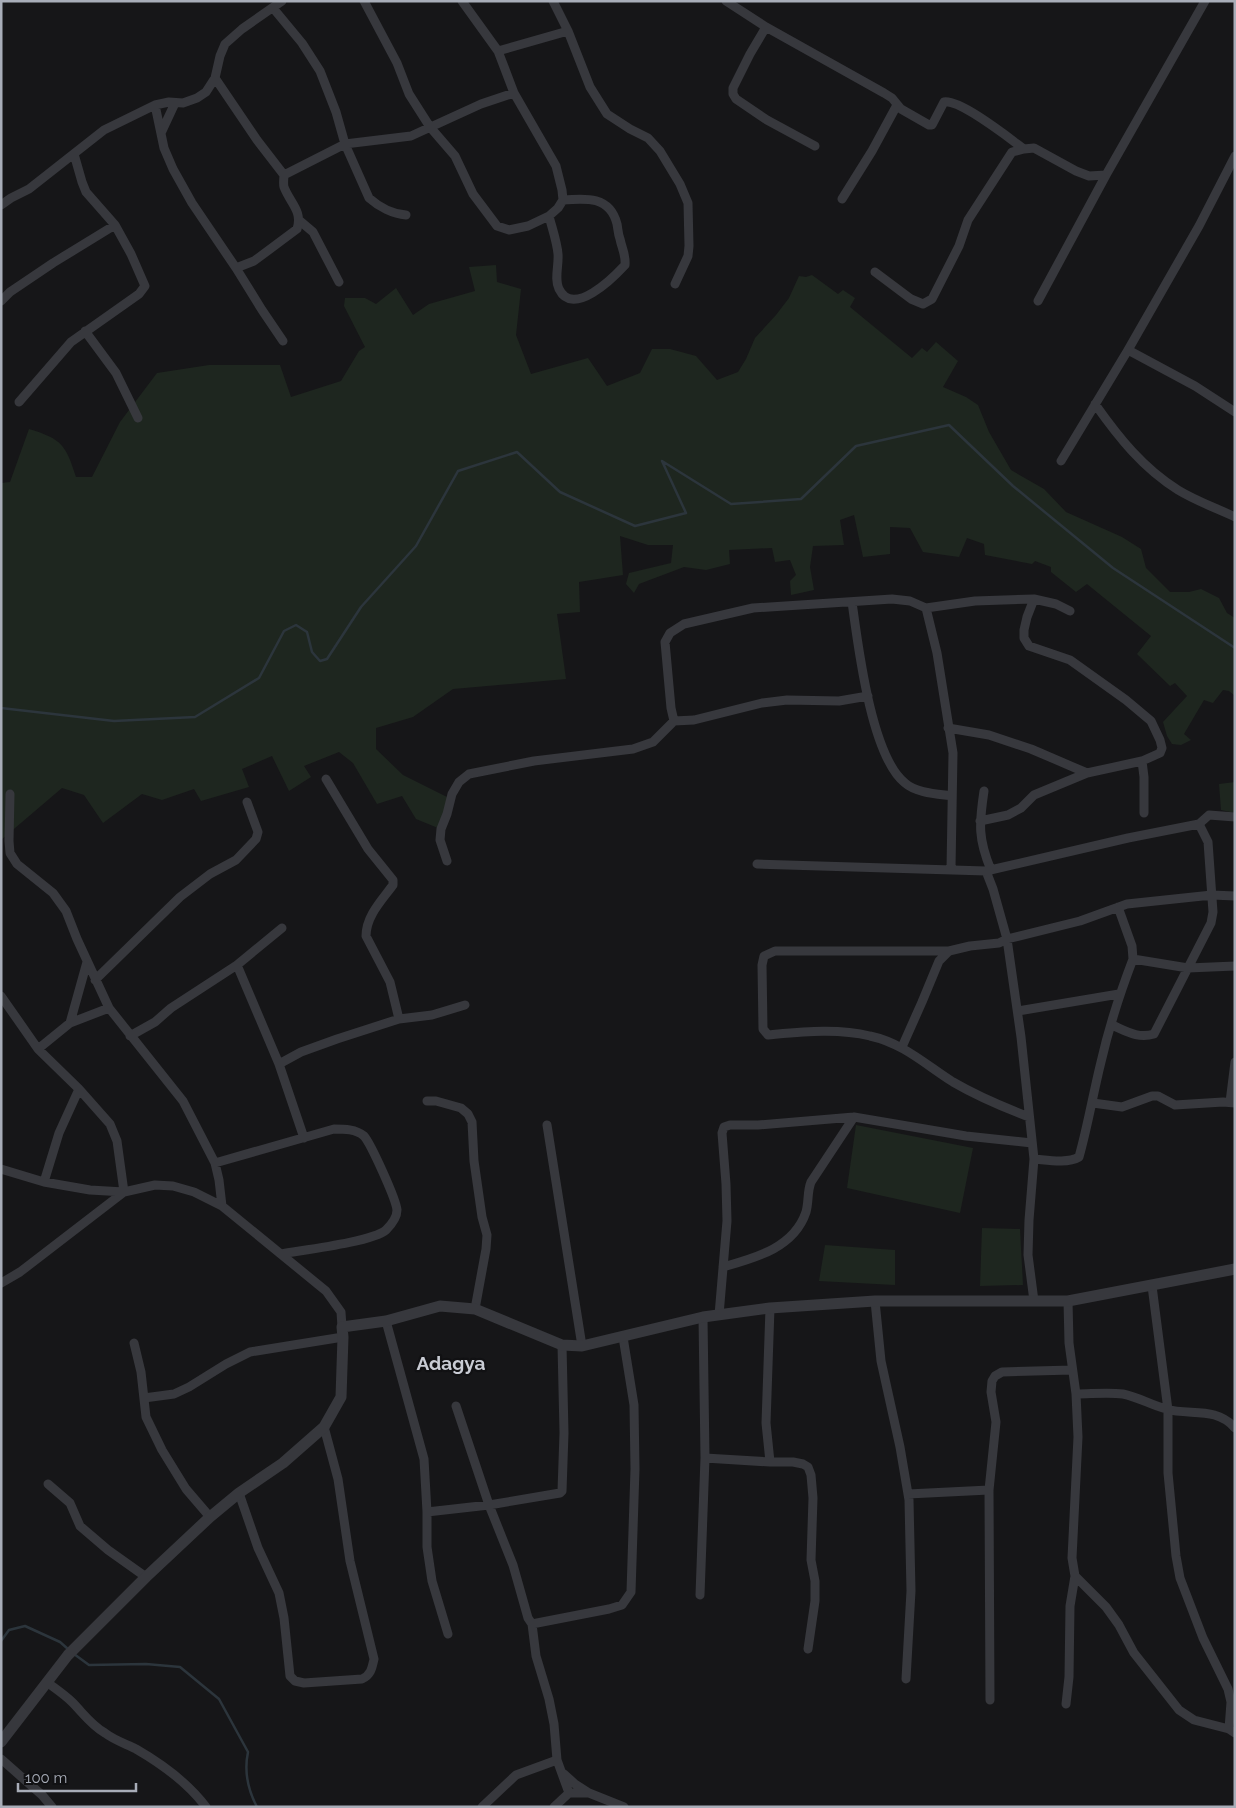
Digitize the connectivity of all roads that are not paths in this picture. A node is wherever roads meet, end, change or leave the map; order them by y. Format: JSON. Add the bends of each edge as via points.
{"nodes":[{"id":1,"x":282,"y":1,"type":"edge"},
{"id":2,"x":364,"y":1,"type":"edge"},
{"id":3,"x":462,"y":1,"type":"edge"},
{"id":4,"x":553,"y":1,"type":"edge"},
{"id":5,"x":726,"y":1,"type":"edge"},
{"id":6,"x":1205,"y":1,"type":"edge"},
{"id":7,"x":273,"y":8,"type":"junction"},
{"id":8,"x":766,"y":27,"type":"junction"},
{"id":9,"x":568,"y":31,"type":"junction"},
{"id":10,"x":498,"y":51,"type":"junction"},
{"id":11,"x":215,"y":78,"type":"junction"},
{"id":12,"x":514,"y":93,"type":"junction"},
{"id":13,"x":175,"y":102,"type":"junction"},
{"id":14,"x":155,"y":105,"type":"junction"},
{"id":15,"x":897,"y":105,"type":"junction"},
{"id":16,"x":430,"y":127,"type":"junction"},
{"id":17,"x":161,"y":133,"type":"junction"},
{"id":18,"x":345,"y":144,"type":"junction"},
{"id":19,"x":815,"y":146,"type":"dead end"},
{"id":20,"x":1024,"y":148,"type":"junction"},
{"id":21,"x":74,"y":154,"type":"junction"},
{"id":22,"x":1235,"y":156,"type":"edge"},
{"id":23,"x":284,"y":175,"type":"junction"},
{"id":24,"x":1106,"y":176,"type":"junction"},
{"id":25,"x":842,"y":199,"type":"dead end"},
{"id":26,"x":563,"y":200,"type":"junction"},
{"id":27,"x":1,"y":205,"type":"edge"},
{"id":28,"x":406,"y":215,"type":"dead end"},
{"id":29,"x":549,"y":216,"type":"junction"},
{"id":30,"x":300,"y":221,"type":"junction"},
{"id":31,"x":115,"y":226,"type":"junction"},
{"id":32,"x":236,"y":268,"type":"junction"},
{"id":33,"x":875,"y":272,"type":"dead end"},
{"id":34,"x":339,"y":282,"type":"dead end"},
{"id":35,"x":675,"y":284,"type":"dead end"},
{"id":36,"x":1,"y":300,"type":"edge"},
{"id":37,"x":1038,"y":301,"type":"dead end"},
{"id":38,"x":85,"y":331,"type":"junction"},
{"id":39,"x":283,"y":341,"type":"dead end"},
{"id":40,"x":1128,"y":350,"type":"junction"},
{"id":41,"x":19,"y":402,"type":"dead end"},
{"id":42,"x":1095,"y":404,"type":"junction"},
{"id":43,"x":1235,"y":412,"type":"edge"},
{"id":44,"x":138,"y":418,"type":"dead end"},
{"id":45,"x":1061,"y":461,"type":"dead end"},
{"id":46,"x":1235,"y":516,"type":"edge"},
{"id":47,"x":1034,"y":599,"type":"junction"},
{"id":48,"x":852,"y":602,"type":"junction"},
{"id":49,"x":926,"y":608,"type":"junction"},
{"id":50,"x":1070,"y":611,"type":"dead end"},
{"id":51,"x":868,"y":696,"type":"junction"},
{"id":52,"x":674,"y":721,"type":"junction"},
{"id":53,"x":948,"y":728,"type":"junction"},
{"id":54,"x":1142,"y":761,"type":"junction"},
{"id":55,"x":1087,"y":774,"type":"junction"},
{"id":56,"x":326,"y":779,"type":"dead end"},
{"id":57,"x":984,"y":791,"type":"dead end"},
{"id":58,"x":10,"y":794,"type":"dead end"},
{"id":59,"x":952,"y":796,"type":"junction"},
{"id":60,"x":246,"y":802,"type":"dead end"},
{"id":61,"x":1144,"y":813,"type":"dead end"},
{"id":62,"x":1235,"y":817,"type":"edge"},
{"id":63,"x":980,"y":821,"type":"junction"},
{"id":64,"x":1199,"y":824,"type":"junction"},
{"id":65,"x":447,"y":861,"type":"dead end"},
{"id":66,"x":757,"y":864,"type":"dead end"},
{"id":67,"x":951,"y":869,"type":"junction"},
{"id":68,"x":988,"y":871,"type":"junction"},
{"id":69,"x":1212,"y":895,"type":"junction"},
{"id":70,"x":1235,"y":896,"type":"edge"},
{"id":71,"x":1118,"y":907,"type":"junction"},
{"id":72,"x":282,"y":928,"type":"dead end"},
{"id":73,"x":1007,"y":939,"type":"junction"},
{"id":74,"x":949,"y":951,"type":"junction"},
{"id":75,"x":1133,"y":959,"type":"junction"},
{"id":76,"x":87,"y":962,"type":"junction"},
{"id":77,"x":237,"y":965,"type":"junction"},
{"id":78,"x":1235,"y":966,"type":"edge"},
{"id":79,"x":1188,"y":968,"type":"junction"},
{"id":80,"x":95,"y":980,"type":"junction"},
{"id":81,"x":1119,"y":994,"type":"junction"},
{"id":82,"x":1,"y":996,"type":"edge"},
{"id":83,"x":465,"y":1005,"type":"dead end"},
{"id":84,"x":109,"y":1008,"type":"junction"},
{"id":85,"x":1018,"y":1011,"type":"junction"},
{"id":86,"x":399,"y":1019,"type":"junction"},
{"id":87,"x":70,"y":1023,"type":"junction"},
{"id":88,"x":1112,"y":1025,"type":"junction"},
{"id":89,"x":130,"y":1036,"type":"junction"},
{"id":90,"x":902,"y":1047,"type":"junction"},
{"id":91,"x":38,"y":1049,"type":"junction"},
{"id":92,"x":1235,"y":1062,"type":"edge"},
{"id":93,"x":278,"y":1064,"type":"junction"},
{"id":94,"x":80,"y":1089,"type":"junction"},
{"id":95,"x":427,"y":1101,"type":"dead end"},
{"id":96,"x":1233,"y":1102,"type":"edge"},
{"id":97,"x":1093,"y":1103,"type":"junction"},
{"id":98,"x":854,"y":1117,"type":"junction"},
{"id":99,"x":1029,"y":1117,"type":"junction"},
{"id":100,"x":547,"y":1125,"type":"dead end"},
{"id":101,"x":304,"y":1138,"type":"junction"},
{"id":102,"x":1032,"y":1143,"type":"junction"},
{"id":103,"x":1034,"y":1159,"type":"junction"},
{"id":104,"x":214,"y":1163,"type":"junction"},
{"id":105,"x":1,"y":1169,"type":"edge"},
{"id":106,"x":44,"y":1182,"type":"junction"},
{"id":107,"x":124,"y":1192,"type":"junction"},
{"id":108,"x":222,"y":1206,"type":"junction"},
{"id":109,"x":281,"y":1254,"type":"junction"},
{"id":110,"x":723,"y":1267,"type":"junction"},
{"id":111,"x":1235,"y":1269,"type":"edge"},
{"id":112,"x":1,"y":1283,"type":"edge"},
{"id":113,"x":1152,"y":1286,"type":"junction"},
{"id":114,"x":875,"y":1301,"type":"junction"},
{"id":115,"x":1034,"y":1301,"type":"junction"},
{"id":116,"x":1068,"y":1301,"type":"junction"},
{"id":117,"x":770,"y":1308,"type":"junction"},
{"id":118,"x":475,"y":1309,"type":"junction"},
{"id":119,"x":719,"y":1314,"type":"junction"},
{"id":120,"x":703,"y":1317,"type":"junction"},
{"id":121,"x":386,"y":1321,"type":"junction"},
{"id":122,"x":342,"y":1332,"type":"junction"},
{"id":123,"x":622,"y":1337,"type":"junction"},
{"id":124,"x":134,"y":1343,"type":"dead end"},
{"id":125,"x":562,"y":1345,"type":"junction"},
{"id":126,"x":582,"y":1346,"type":"junction"},
{"id":127,"x":1072,"y":1370,"type":"junction"},
{"id":128,"x":1076,"y":1394,"type":"junction"},
{"id":129,"x":144,"y":1398,"type":"junction"},
{"id":130,"x":456,"y":1406,"type":"dead end"},
{"id":131,"x":1168,"y":1410,"type":"junction"},
{"id":132,"x":324,"y":1427,"type":"junction"},
{"id":133,"x":1235,"y":1428,"type":"edge"},
{"id":134,"x":705,"y":1458,"type":"junction"},
{"id":135,"x":770,"y":1462,"type":"junction"},
{"id":136,"x":48,"y":1484,"type":"dead end"},
{"id":137,"x":989,"y":1490,"type":"junction"},
{"id":138,"x":239,"y":1493,"type":"junction"},
{"id":139,"x":908,"y":1494,"type":"junction"},
{"id":140,"x":489,"y":1505,"type":"junction"},
{"id":141,"x":427,"y":1512,"type":"junction"},
{"id":142,"x":210,"y":1517,"type":"junction"},
{"id":143,"x":1075,"y":1576,"type":"junction"},
{"id":144,"x":146,"y":1577,"type":"junction"},
{"id":145,"x":700,"y":1596,"type":"dead end"},
{"id":146,"x":532,"y":1624,"type":"junction"},
{"id":147,"x":448,"y":1634,"type":"dead end"},
{"id":148,"x":808,"y":1649,"type":"dead end"},
{"id":149,"x":906,"y":1679,"type":"dead end"},
{"id":150,"x":48,"y":1683,"type":"junction"},
{"id":151,"x":990,"y":1700,"type":"dead end"},
{"id":152,"x":1066,"y":1704,"type":"dead end"},
{"id":153,"x":1232,"y":1731,"type":"edge"},
{"id":154,"x":1,"y":1742,"type":"edge"},
{"id":155,"x":1,"y":1759,"type":"edge"},
{"id":156,"x":557,"y":1760,"type":"junction"},
{"id":157,"x":562,"y":1772,"type":"junction"},
{"id":158,"x":569,"y":1793,"type":"junction"},
{"id":159,"x":589,"y":1793,"type":"junction"},
{"id":160,"x":52,"y":1807,"type":"edge"},
{"id":161,"x":206,"y":1807,"type":"edge"},
{"id":162,"x":482,"y":1807,"type":"edge"},
{"id":163,"x":554,"y":1807,"type":"edge"},
{"id":164,"x":624,"y":1807,"type":"edge"}],
"edges":[{"from":1,"to":7,"type":"street"},
{"from":2,"to":16,"type":"street","via":[[397,63],[409,94]]},
{"from":3,"to":10,"type":"street"},
{"from":4,"to":9,"type":"street"},
{"from":5,"to":8,"type":"street"},
{"from":6,"to":24,"type":"street"},
{"from":7,"to":11,"type":"street","via":[[225,44]]},
{"from":7,"to":18,"type":"street","via":[[320,71]]},
{"from":8,"to":15,"type":"street","via":[[884,92]]},
{"from":8,"to":19,"type":"street","via":[[733,94],[767,120]]},
{"from":9,"to":10,"type":"street"},
{"from":9,"to":35,"type":"street","via":[[590,87],[607,114],[648,138],[680,184],[688,203],[689,246],[688,256]]},
{"from":10,"to":12,"type":"street"},
{"from":11,"to":13,"type":"street","via":[[206,92],[197,98]]},
{"from":11,"to":23,"type":"street"},
{"from":12,"to":16,"type":"street"},
{"from":12,"to":26,"type":"street","via":[[556,166]]},
{"from":13,"to":14,"type":"street"},
{"from":13,"to":17,"type":"street"},
{"from":14,"to":17,"type":"street"},
{"from":14,"to":21,"type":"street","via":[[104,130]]},
{"from":15,"to":20,"type":"street","via":[[932,125],[944,102],[949,101],[973,113]]},
{"from":15,"to":25,"type":"street"},
{"from":16,"to":18,"type":"street","via":[[411,136]]},
{"from":16,"to":29,"type":"street","via":[[455,156],[473,194],[497,226],[509,230],[528,226]]},
{"from":17,"to":32,"type":"street","via":[[173,170]]},
{"from":18,"to":23,"type":"street"},
{"from":18,"to":28,"type":"street","via":[[369,198],[376,204]]},
{"from":20,"to":24,"type":"street","via":[[1034,148],[1089,176]]},
{"from":20,"to":33,"type":"street","via":[[1012,152],[986,190],[968,220],[959,246],[932,299],[924,304],[911,299]]},
{"from":21,"to":27,"type":"street","via":[[29,189]]},
{"from":21,"to":31,"type":"street","via":[[86,192]]},
{"from":22,"to":40,"type":"street"},
{"from":23,"to":30,"type":"street","via":[[284,186]]},
{"from":24,"to":37,"type":"street"},
{"from":26,"to":29,"type":"street"},
{"from":26,"to":29,"type":"street","via":[[588,197],[606,205],[617,224],[626,255],[625,265],[580,300],[564,296],[558,288],[558,254]]},
{"from":30,"to":32,"type":"street","via":[[291,235],[254,261]]},
{"from":30,"to":34,"type":"street","via":[[312,232]]},
{"from":31,"to":36,"type":"street","via":[[53,263]]},
{"from":31,"to":38,"type":"street","via":[[145,286],[139,294]]},
{"from":32,"to":39,"type":"street"},
{"from":38,"to":41,"type":"street","via":[[71,342]]},
{"from":38,"to":44,"type":"street","via":[[116,373]]},
{"from":40,"to":42,"type":"street"},
{"from":40,"to":43,"type":"street"},
{"from":42,"to":45,"type":"street"},
{"from":42,"to":46,"type":"street","via":[[1116,435],[1145,466],[1180,490]]},
{"from":47,"to":49,"type":"street","via":[[975,601]]},
{"from":47,"to":50,"type":"street"},
{"from":47,"to":54,"type":"street","via":[[1024,630],[1029,646],[1070,660],[1151,721],[1162,748],[1160,753]]},
{"from":48,"to":49,"type":"street","via":[[892,599],[910,601]]},
{"from":48,"to":51,"type":"street"},
{"from":48,"to":52,"type":"street","via":[[753,608],[684,624],[670,633],[665,642]]},
{"from":49,"to":53,"type":"street"},
{"from":51,"to":52,"type":"street","via":[[839,701],[762,703],[694,720]]},
{"from":51,"to":59,"type":"street","via":[[881,746],[904,783],[916,789]]},
{"from":52,"to":65,"type":"street","via":[[653,742],[633,749],[534,761],[469,774],[452,794],[441,829],[440,840]]},
{"from":53,"to":55,"type":"street","via":[[989,735],[1031,749]]},
{"from":53,"to":59,"type":"street","via":[[953,754]]},
{"from":54,"to":55,"type":"street"},
{"from":54,"to":61,"type":"street"},
{"from":55,"to":63,"type":"street","via":[[1034,795],[1008,815]]},
{"from":56,"to":86,"type":"street","via":[[368,849],[393,880],[393,885],[371,916],[366,936],[390,982]]},
{"from":57,"to":63,"type":"street"},
{"from":58,"to":76,"type":"street","via":[[10,852],[17,864],[53,893],[66,911]]},
{"from":59,"to":67,"type":"street"},
{"from":60,"to":80,"type":"street","via":[[258,832],[256,839],[236,860],[210,874],[180,897]]},
{"from":62,"to":64,"type":"street","via":[[1209,815]]},
{"from":63,"to":68,"type":"street","via":[[982,851]]},
{"from":64,"to":68,"type":"street"},
{"from":64,"to":69,"type":"street","via":[[1208,842]]},
{"from":66,"to":67,"type":"street"},
{"from":67,"to":68,"type":"street"},
{"from":68,"to":73,"type":"street"},
{"from":69,"to":70,"type":"street"},
{"from":69,"to":71,"type":"street","via":[[1136,902]]},
{"from":69,"to":79,"type":"street","via":[[1211,924]]},
{"from":71,"to":73,"type":"street","via":[[1080,921]]},
{"from":71,"to":75,"type":"street","via":[[1132,946]]},
{"from":72,"to":77,"type":"street"},
{"from":73,"to":74,"type":"street"},
{"from":73,"to":85,"type":"street"},
{"from":74,"to":90,"type":"street","via":[[938,961]]},
{"from":74,"to":90,"type":"street","via":[[774,951],[764,956],[761,1017],[768,1035],[822,1031],[870,1036]]},
{"from":75,"to":79,"type":"street"},
{"from":75,"to":81,"type":"street"},
{"from":76,"to":80,"type":"street"},
{"from":76,"to":87,"type":"street"},
{"from":77,"to":89,"type":"street"},
{"from":77,"to":93,"type":"street"},
{"from":78,"to":79,"type":"street"},
{"from":79,"to":88,"type":"street","via":[[1154,1034],[1136,1036]]},
{"from":80,"to":84,"type":"street"},
{"from":81,"to":85,"type":"street"},
{"from":81,"to":88,"type":"street"},
{"from":82,"to":91,"type":"street"},
{"from":83,"to":86,"type":"street","via":[[432,1015]]},
{"from":84,"to":87,"type":"street"},
{"from":84,"to":89,"type":"street"},
{"from":85,"to":99,"type":"street"},
{"from":86,"to":93,"type":"street","via":[[301,1052]]},
{"from":87,"to":91,"type":"street"},
{"from":88,"to":97,"type":"street"},
{"from":89,"to":104,"type":"street","via":[[183,1101]]},
{"from":90,"to":99,"type":"street","via":[[975,1094]]},
{"from":91,"to":94,"type":"street"},
{"from":92,"to":96,"type":"street"},
{"from":93,"to":101,"type":"street"},
{"from":94,"to":106,"type":"street","via":[[59,1133]]},
{"from":94,"to":107,"type":"street","via":[[115,1133]]},
{"from":95,"to":118,"type":"street","via":[[461,1108],[472,1122],[474,1160],[487,1235]]},
{"from":96,"to":97,"type":"street","via":[[1175,1105],[1152,1096],[1122,1107]]},
{"from":97,"to":103,"type":"street","via":[[1079,1156],[1074,1160]]},
{"from":98,"to":102,"type":"street","via":[[966,1136]]},
{"from":98,"to":110,"type":"street","via":[[811,1182],[806,1213],[790,1238],[757,1257]]},
{"from":98,"to":110,"type":"street","via":[[724,1127],[727,1221]]},
{"from":99,"to":102,"type":"street"},
{"from":100,"to":126,"type":"street"},
{"from":101,"to":104,"type":"street"},
{"from":101,"to":109,"type":"street","via":[[343,1129],[364,1136],[391,1192],[396,1218],[381,1234]]},
{"from":102,"to":103,"type":"street"},
{"from":103,"to":115,"type":"street","via":[[1028,1255]]},
{"from":104,"to":108,"type":"street"},
{"from":105,"to":106,"type":"street"},
{"from":106,"to":107,"type":"street"},
{"from":107,"to":108,"type":"street","via":[[155,1185],[173,1186]]},
{"from":107,"to":112,"type":"street"},
{"from":108,"to":109,"type":"street"},
{"from":109,"to":122,"type":"street","via":[[326,1291],[341,1312]]},
{"from":110,"to":119,"type":"street"},
{"from":111,"to":113,"type":"street"},
{"from":113,"to":116,"type":"street"},
{"from":113,"to":131,"type":"street"},
{"from":114,"to":115,"type":"street"},
{"from":114,"to":117,"type":"street"},
{"from":114,"to":139,"type":"street","via":[[881,1361]]},
{"from":115,"to":116,"type":"street"},
{"from":116,"to":127,"type":"street"},
{"from":117,"to":119,"type":"street"},
{"from":117,"to":135,"type":"street","via":[[766,1414]]},
{"from":118,"to":121,"type":"street","via":[[440,1306]]},
{"from":118,"to":125,"type":"street"},
{"from":119,"to":120,"type":"street"},
{"from":120,"to":123,"type":"street"},
{"from":120,"to":134,"type":"street"},
{"from":121,"to":122,"type":"street"},
{"from":121,"to":141,"type":"street","via":[[424,1459]]},
{"from":122,"to":129,"type":"street","via":[[250,1352],[174,1394]]},
{"from":122,"to":132,"type":"street","via":[[342,1397]]},
{"from":123,"to":126,"type":"street"},
{"from":123,"to":146,"type":"street","via":[[634,1405],[631,1592],[622,1605],[610,1609]]},
{"from":124,"to":129,"type":"street"},
{"from":125,"to":126,"type":"street"},
{"from":125,"to":140,"type":"street","via":[[562,1491]]},
{"from":127,"to":128,"type":"street"},
{"from":127,"to":137,"type":"street","via":[[1002,1372],[995,1376],[992,1392],[996,1422]]},
{"from":128,"to":131,"type":"street","via":[[1120,1394]]},
{"from":128,"to":143,"type":"street","via":[[1078,1437],[1072,1558]]},
{"from":129,"to":142,"type":"street","via":[[146,1418],[162,1450],[186,1489]]},
{"from":130,"to":140,"type":"street"},
{"from":131,"to":133,"type":"street","via":[[1212,1414]]},
{"from":131,"to":153,"type":"street","via":[[1168,1474],[1180,1578],[1203,1638],[1228,1689]]},
{"from":132,"to":138,"type":"street","via":[[283,1463]]},
{"from":132,"to":138,"type":"street","via":[[338,1479],[350,1561],[374,1660],[367,1677],[362,1680],[304,1682],[295,1681],[290,1676],[279,1594],[258,1548]]},
{"from":134,"to":135,"type":"street"},
{"from":134,"to":145,"type":"street"},
{"from":135,"to":148,"type":"street","via":[[803,1464],[811,1475],[811,1560],[815,1594]]},
{"from":136,"to":144,"type":"street","via":[[70,1503],[80,1526]]},
{"from":137,"to":139,"type":"street"},
{"from":137,"to":151,"type":"street"},
{"from":138,"to":142,"type":"street"},
{"from":139,"to":149,"type":"street","via":[[911,1591]]},
{"from":140,"to":141,"type":"street"},
{"from":140,"to":146,"type":"street"},
{"from":141,"to":147,"type":"street","via":[[427,1547],[432,1581]]},
{"from":142,"to":144,"type":"street"},
{"from":143,"to":152,"type":"street","via":[[1070,1606]]},
{"from":143,"to":153,"type":"street","via":[[1106,1607],[1134,1652],[1178,1710],[1194,1720]]},
{"from":144,"to":150,"type":"street","via":[[71,1651]]},
{"from":146,"to":156,"type":"street","via":[[536,1656],[554,1724]]},
{"from":150,"to":154,"type":"street"},
{"from":150,"to":161,"type":"street","via":[[71,1700],[89,1722],[183,1782]]},
{"from":155,"to":160,"type":"street"},
{"from":156,"to":157,"type":"street"},
{"from":156,"to":162,"type":"street","via":[[516,1775]]},
{"from":157,"to":158,"type":"street"},
{"from":157,"to":159,"type":"street"},
{"from":158,"to":159,"type":"street"},
{"from":158,"to":163,"type":"street"},
{"from":159,"to":164,"type":"street"}]}
